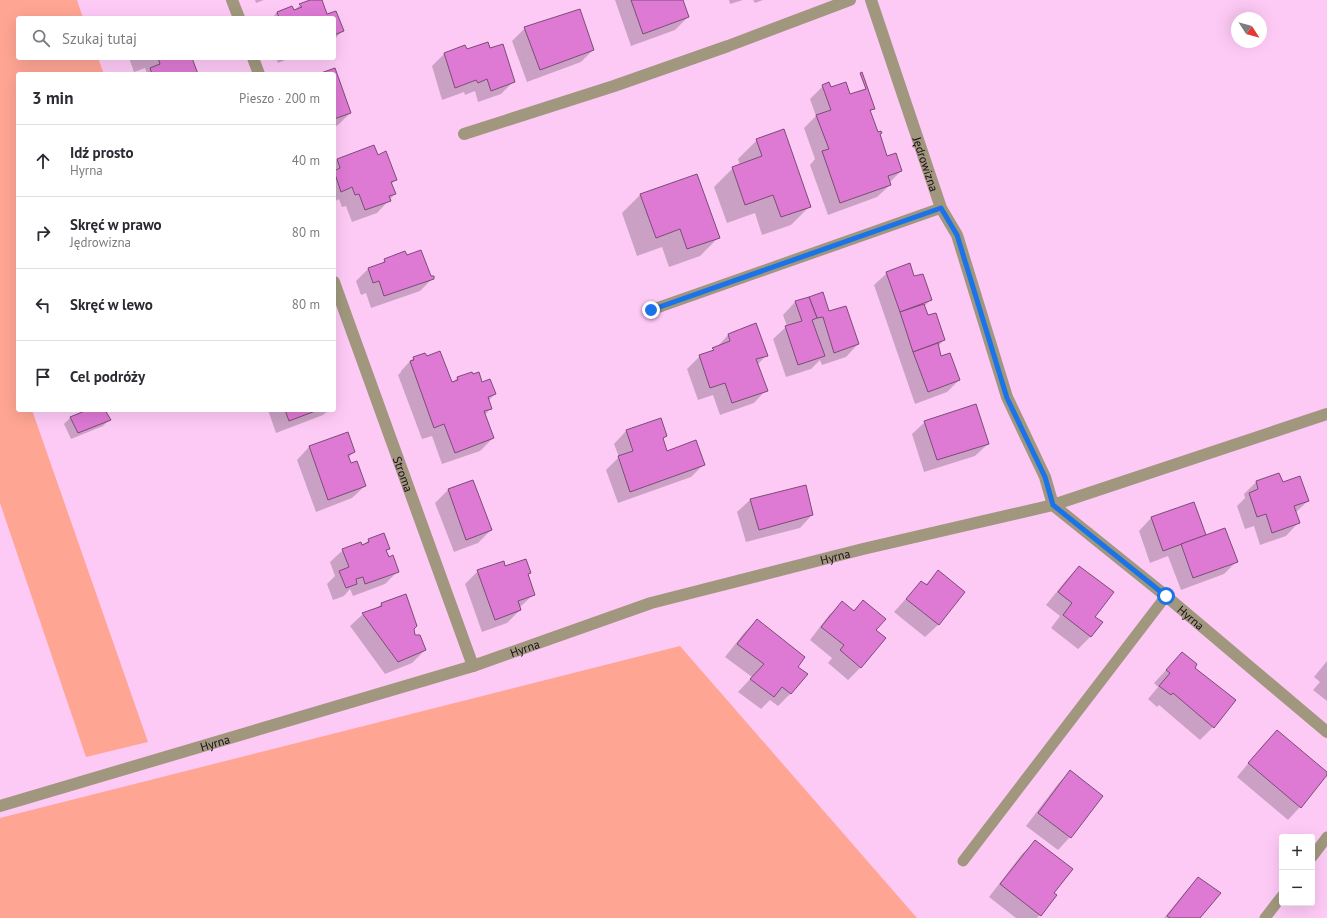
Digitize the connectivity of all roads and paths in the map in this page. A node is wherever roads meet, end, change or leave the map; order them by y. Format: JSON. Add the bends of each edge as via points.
{"nodes":[{"id":1,"x":232,"y":0,"type":"edge"},
{"id":2,"x":850,"y":0,"type":"edge"},
{"id":3,"x":871,"y":0,"type":"edge"},
{"id":4,"x":238,"y":16,"type":"edge"},
{"id":5,"x":254,"y":60,"type":"edge"},
{"id":6,"x":258,"y":72,"type":"edge"},
{"id":7,"x":464,"y":134,"type":"dead end"},
{"id":8,"x":941,"y":208,"type":"junction"},
{"id":9,"x":336,"y":288,"type":"edge"},
{"id":10,"x":651,"y":310,"type":"dead end"},
{"id":11,"x":1327,"y":414,"type":"edge"},
{"id":12,"x":1053,"y":505,"type":"junction"},
{"id":13,"x":1166,"y":596,"type":"junction"},
{"id":14,"x":473,"y":666,"type":"junction"},
{"id":15,"x":1327,"y":732,"type":"edge"},
{"id":16,"x":0,"y":806,"type":"edge"},
{"id":17,"x":1327,"y":837,"type":"edge"},
{"id":18,"x":1315,"y":853,"type":"edge"},
{"id":19,"x":963,"y":862,"type":"dead end"},
{"id":20,"x":1279,"y":900,"type":"edge"},
{"id":21,"x":1265,"y":918,"type":"edge"}],
"edges":[{"from":1,"to":4,"type":"street"},
{"from":2,"to":7,"type":"street","via":[[614,86]]},
{"from":3,"to":8,"type":"street","name":"Jędrowizna"},
{"from":5,"to":6,"type":"street"},
{"from":8,"to":10,"type":"lane"},
{"from":8,"to":12,"type":"street","name":"Jędrowizna","via":[[957,235],[1007,398],[1045,477]]},
{"from":9,"to":14,"type":"street","name":"Stroma"},
{"from":11,"to":12,"type":"street","name":"Hyrna"},
{"from":12,"to":13,"type":"street","name":"Hyrna"},
{"from":12,"to":14,"type":"street","name":"Hyrna","via":[[864,549],[651,603]]},
{"from":13,"to":15,"type":"street","name":"Hyrna"},
{"from":13,"to":19,"type":"lane"},
{"from":14,"to":16,"type":"street","name":"Hyrna"},
{"from":17,"to":18,"type":"lane"},
{"from":20,"to":21,"type":"lane"}]}
